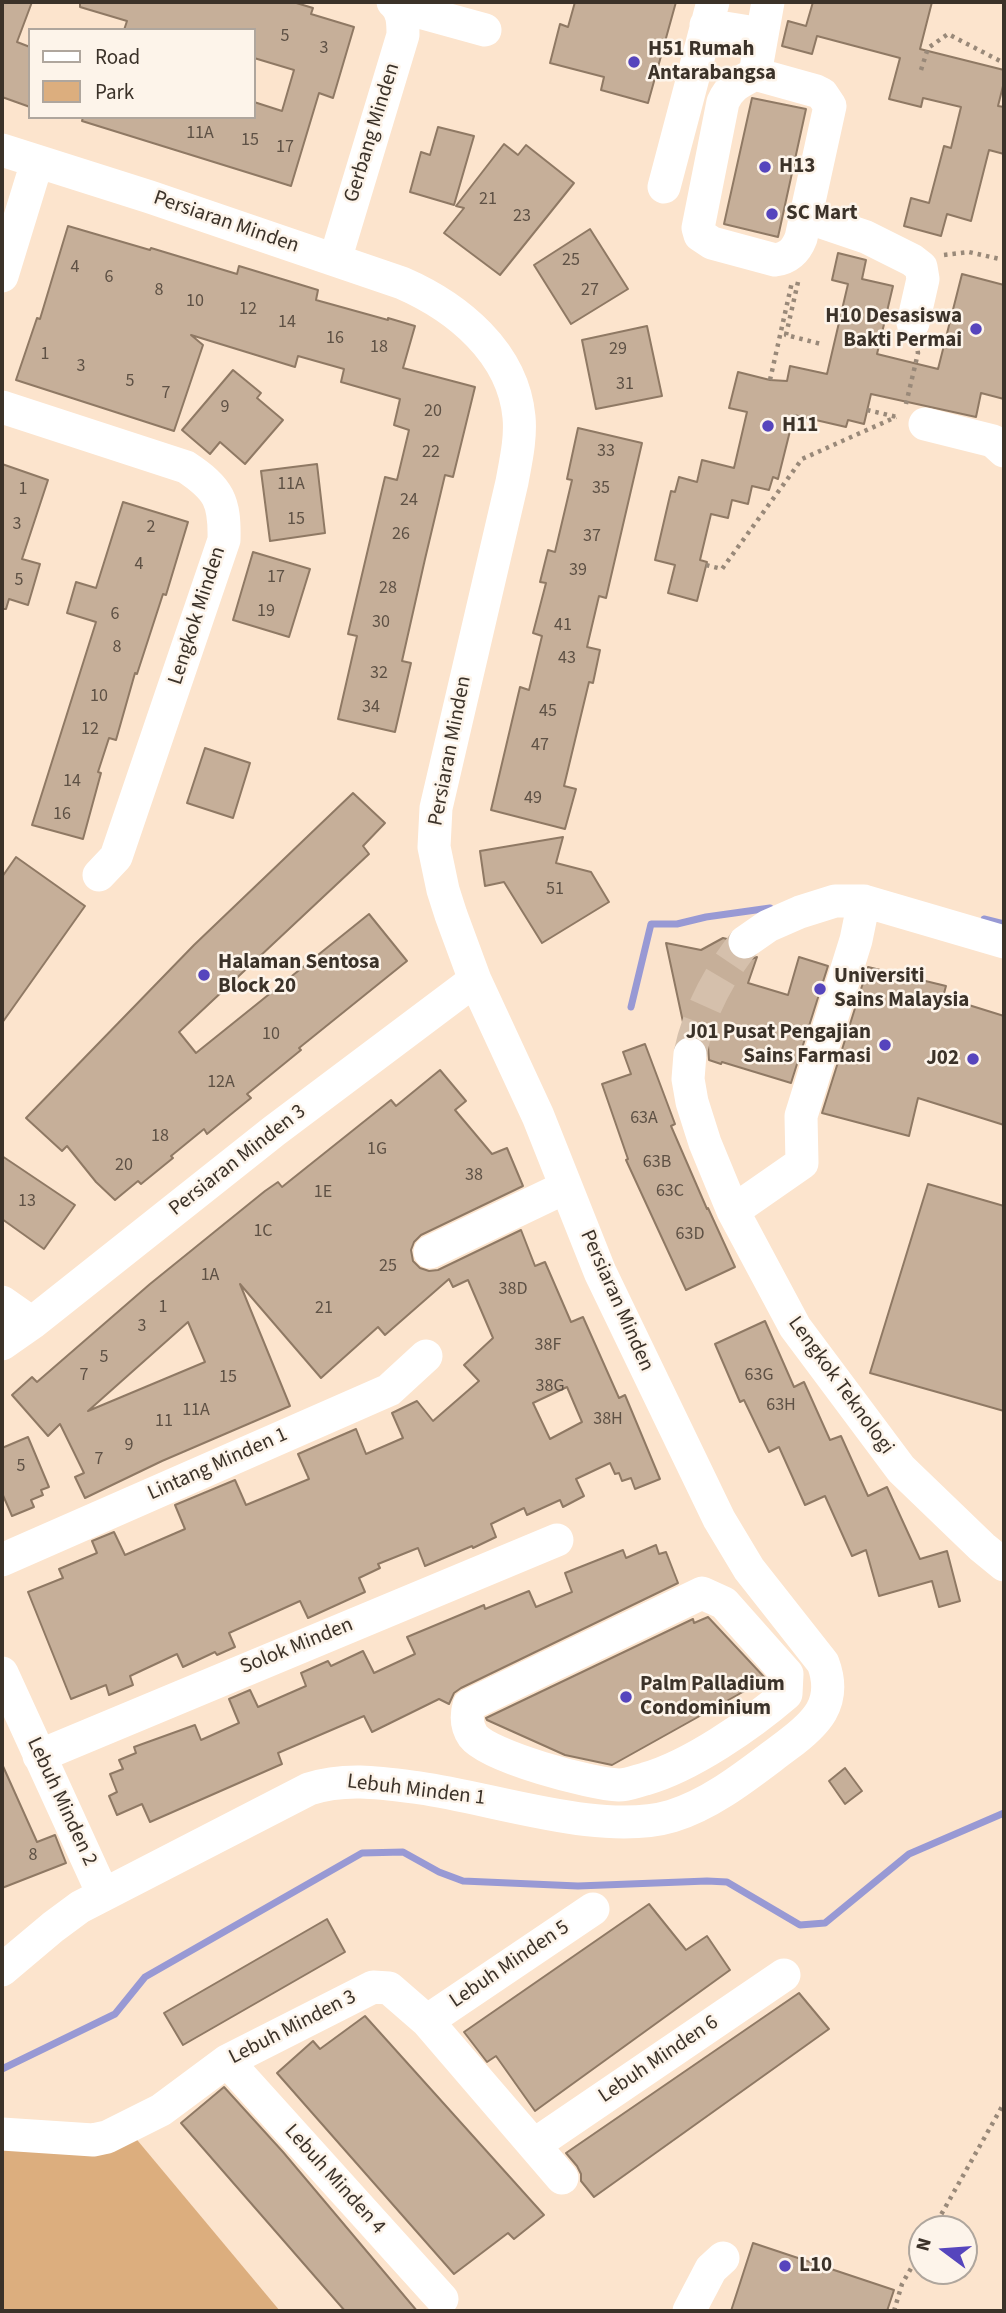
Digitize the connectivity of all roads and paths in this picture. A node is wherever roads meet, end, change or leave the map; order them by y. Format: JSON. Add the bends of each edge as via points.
{"nodes":[{"id":1,"x":768,"y":2,"type":"edge"},
{"id":2,"x":395,"y":4,"type":"edge"},
{"id":3,"x":710,"y":13,"type":"edge"},
{"id":4,"x":485,"y":30,"type":"dead end"},
{"id":5,"x":762,"y":34,"type":"junction"},
{"id":6,"x":1004,"y":63,"type":"edge"},
{"id":7,"x":922,"y":70,"type":"dead end"},
{"id":8,"x":755,"y":74,"type":"junction"},
{"id":9,"x":2,"y":150,"type":"edge"},
{"id":10,"x":37,"y":162,"type":"junction"},
{"id":11,"x":664,"y":187,"type":"dead end"},
{"id":12,"x":799,"y":239,"type":"junction"},
{"id":13,"x":947,"y":254,"type":"dead end"},
{"id":14,"x":335,"y":260,"type":"junction"},
{"id":15,"x":1004,"y":260,"type":"edge"},
{"id":16,"x":2,"y":276,"type":"edge"},
{"id":17,"x":914,"y":323,"type":"joint"},
{"id":18,"x":821,"y":344,"type":"dead end"},
{"id":19,"x":770,"y":380,"type":"dead end"},
{"id":20,"x":2,"y":407,"type":"edge"},
{"id":21,"x":909,"y":415,"type":"junction"},
{"id":22,"x":1004,"y":451,"type":"edge"},
{"id":23,"x":706,"y":565,"type":"dead end"},
{"id":24,"x":99,"y":875,"type":"dead end"},
{"id":25,"x":864,"y":901,"type":"junction"},
{"id":26,"x":745,"y":942,"type":"tunnel mouth"},
{"id":27,"x":1004,"y":942,"type":"edge"},
{"id":28,"x":475,"y":980,"type":"junction"},
{"id":29,"x":690,"y":1054,"type":"tunnel mouth"},
{"id":30,"x":566,"y":1186,"type":"junction"},
{"id":31,"x":733,"y":1211,"type":"junction"},
{"id":32,"x":430,"y":1252,"type":"dead end"},
{"id":33,"x":2,"y":1302,"type":"edge"},
{"id":34,"x":32,"y":1323,"type":"junction"},
{"id":35,"x":2,"y":1344,"type":"edge"},
{"id":36,"x":426,"y":1356,"type":"dead end"},
{"id":37,"x":557,"y":1540,"type":"dead end"},
{"id":38,"x":2,"y":1560,"type":"edge"},
{"id":39,"x":1004,"y":1565,"type":"edge"},
{"id":40,"x":2,"y":1673,"type":"edge"},
{"id":41,"x":828,"y":1689,"type":"joint"},
{"id":42,"x":39,"y":1756,"type":"junction"},
{"id":43,"x":519,"y":1759,"type":"junction"},
{"id":44,"x":507,"y":1804,"type":"junction"},
{"id":45,"x":103,"y":1894,"type":"junction"},
{"id":46,"x":593,"y":1909,"type":"dead end"},
{"id":47,"x":2,"y":1970,"type":"edge"},
{"id":48,"x":784,"y":1975,"type":"dead end"},
{"id":49,"x":427,"y":2021,"type":"junction"},
{"id":50,"x":227,"y":2061,"type":"junction"},
{"id":51,"x":1004,"y":2103,"type":"edge"},
{"id":52,"x":2,"y":2134,"type":"edge"},
{"id":53,"x":534,"y":2145,"type":"junction"},
{"id":54,"x":562,"y":2178,"type":"dead end"},
{"id":55,"x":941,"y":2215,"type":"edge"},
{"id":56,"x":723,"y":2258,"type":"dead end"},
{"id":57,"x":908,"y":2274,"type":"edge"},
{"id":58,"x":442,"y":2300,"type":"dead end"},
{"id":59,"x":689,"y":2311,"type":"edge"},
{"id":60,"x":894,"y":2311,"type":"edge"}],
"edges":[{"from":1,"to":5,"type":"street"},
{"from":2,"to":4,"type":"street","name":"Gerbang Minden"},
{"from":2,"to":14,"type":"street","name":"Gerbang Minden","via":[[403,20],[403,35]]},
{"from":3,"to":5,"type":"street"},
{"from":3,"to":11,"type":"street"},
{"from":5,"to":8,"type":"street"},
{"from":6,"to":7,"type":"path","via":[[948,34],[928,48]]},
{"from":8,"to":12,"type":"street","via":[[816,91],[828,99],[830,114]]},
{"from":8,"to":12,"type":"street","via":[[736,83],[723,103],[698,228],[712,243],[775,260]]},
{"from":9,"to":10,"type":"street","name":"Persiaran Minden"},
{"from":10,"to":14,"type":"street","name":"Persiaran Minden"},
{"from":10,"to":16,"type":"street"},
{"from":12,"to":17,"type":"street","via":[[866,237],[912,260],[921,267],[923,279]]},
{"from":12,"to":18,"type":"path","via":[[802,267],[786,335]]},
{"from":12,"to":19,"type":"path"},
{"from":13,"to":15,"type":"path","via":[[970,252]]},
{"from":14,"to":28,"type":"street","name":"Persiaran Minden","via":[[428,295],[472,327],[503,368],[520,417],[512,482],[436,808],[434,847],[443,890]]},
{"from":17,"to":21,"type":"path","via":[[918,353]]},
{"from":20,"to":24,"type":"street","name":"Lengkok Minden","via":[[186,467],[219,496],[224,516],[224,540],[116,857]]},
{"from":21,"to":22,"type":"street","via":[[993,441]]},
{"from":21,"to":23,"type":"path","via":[[802,459],[722,569]]},
{"from":25,"to":26,"type":"street","via":[[835,901],[800,912]]},
{"from":25,"to":27,"type":"street"},
{"from":25,"to":31,"type":"street","via":[[801,1116],[802,1163]]},
{"from":28,"to":30,"type":"street","name":"Persiaran Minden"},
{"from":28,"to":34,"type":"street","name":"Persiaran Minden 3","via":[[274,1131]]},
{"from":29,"to":31,"type":"street","name":"Lengkok Teknologi","via":[[692,1102]]},
{"from":30,"to":32,"type":"street"},
{"from":30,"to":41,"type":"street","name":"Persiaran Minden","via":[[600,1272],[719,1519],[749,1569],[823,1663]]},
{"from":31,"to":39,"type":"street","name":"Lengkok Teknologi","via":[[795,1327],[901,1469]]},
{"from":33,"to":34,"type":"street"},
{"from":34,"to":35,"type":"street","name":"Persiaran Minden 3"},
{"from":36,"to":38,"type":"street","name":"Lintang Minden 1","via":[[389,1390]]},
{"from":37,"to":42,"type":"street","name":"Solok Minden"},
{"from":40,"to":42,"type":"street","name":"Lebuh Minden 2"},
{"from":41,"to":44,"type":"street","name":"Lebuh Minden 1","via":[[820,1717],[803,1734],[705,1801],[672,1816],[586,1820]]},
{"from":42,"to":45,"type":"street","name":"Lebuh Minden 2"},
{"from":43,"to":43,"type":"street","via":[[474,1737],[467,1722],[469,1705],[702,1593],[724,1603],[787,1674],[786,1694],[769,1709],[710,1750],[649,1778],[621,1785],[585,1780]]},
{"from":43,"to":44,"type":"street"},
{"from":44,"to":45,"type":"street","name":"Lebuh Minden 1","via":[[380,1783],[325,1784]]},
{"from":45,"to":47,"type":"street","name":"Lebuh Minden 1","via":[[53,1927]]},
{"from":46,"to":49,"type":"street","name":"Lebuh Minden 5"},
{"from":48,"to":53,"type":"street","name":"Lebuh Minden 6"},
{"from":49,"to":50,"type":"street","name":"Lebuh Minden 3","via":[[389,1988],[373,1987]]},
{"from":49,"to":53,"type":"street","name":"Lebuh Minden 3"},
{"from":50,"to":52,"type":"street","name":"Lebuh Minden 3","via":[[161,2110],[107,2137]]},
{"from":50,"to":58,"type":"street","name":"Lebuh Minden 4"},
{"from":51,"to":55,"type":"path"},
{"from":53,"to":54,"type":"street","name":"Lebuh Minden 3"},
{"from":56,"to":59,"type":"street","via":[[710,2269]]},
{"from":57,"to":60,"type":"path"}]}
